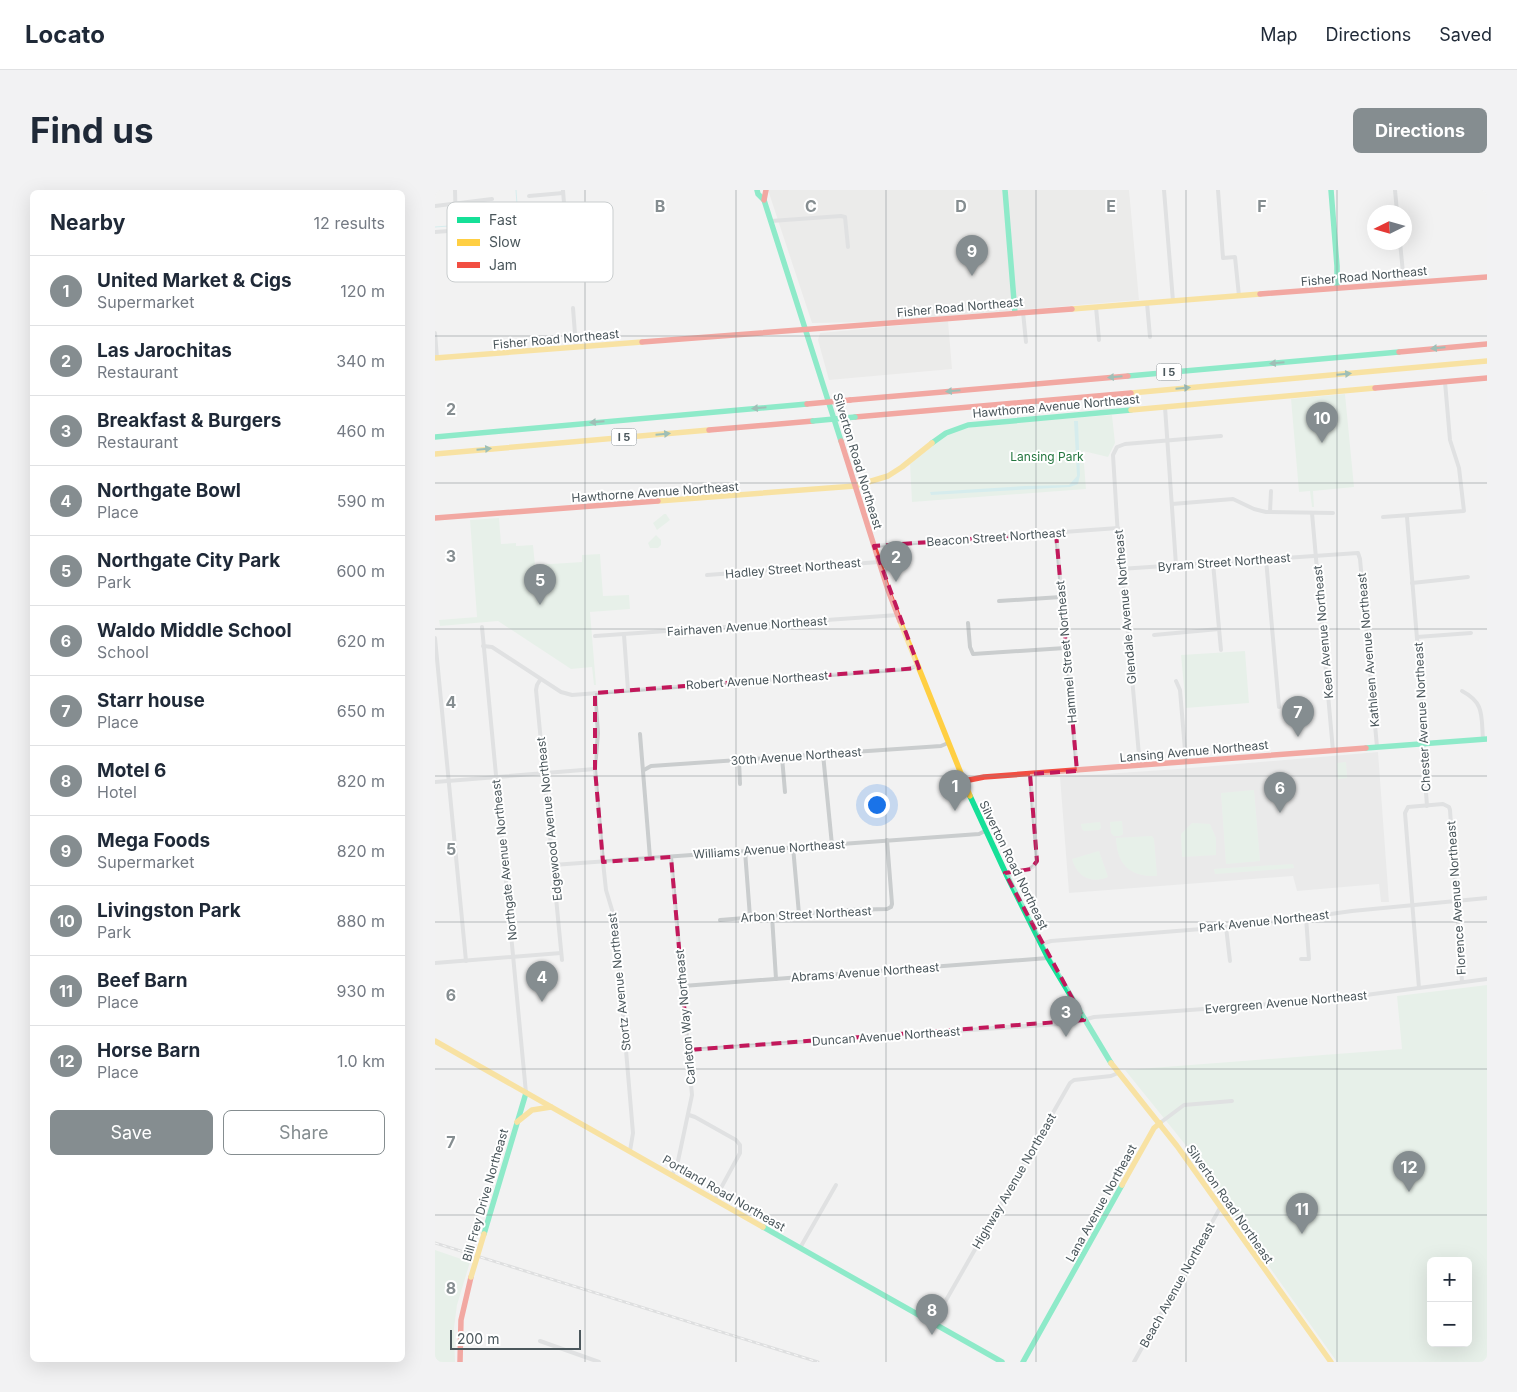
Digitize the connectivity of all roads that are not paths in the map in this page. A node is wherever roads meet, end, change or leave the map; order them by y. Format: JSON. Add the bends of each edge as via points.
{"nodes":[{"id":1,"x":757,"y":190,"type":"edge"},
{"id":2,"x":766,"y":190,"type":"edge"},
{"id":3,"x":1005,"y":190,"type":"edge"},
{"id":4,"x":1164,"y":190,"type":"edge"},
{"id":5,"x":1218,"y":190,"type":"edge"},
{"id":6,"x":1331,"y":190,"type":"edge"},
{"id":7,"x":1395,"y":190,"type":"edge"},
{"id":8,"x":563,"y":191,"type":"edge"},
{"id":9,"x":529,"y":196,"type":"dead end"},
{"id":10,"x":493,"y":199,"type":"dead end"},
{"id":11,"x":765,"y":200,"type":"junction"},
{"id":12,"x":464,"y":202,"type":"edge"},
{"id":13,"x":1396,"y":205,"type":"edge"},
{"id":14,"x":771,"y":221,"type":"junction"},
{"id":15,"x":848,"y":247,"type":"dead end"},
{"id":16,"x":1401,"y":250,"type":"edge"},
{"id":17,"x":1487,"y":277,"type":"edge"},
{"id":18,"x":1404,"y":283,"type":"junction"},
{"id":19,"x":1337,"y":288,"type":"junction"},
{"id":20,"x":1239,"y":296,"type":"junction"},
{"id":21,"x":1173,"y":301,"type":"junction"},
{"id":22,"x":1147,"y":303,"type":"junction"},
{"id":23,"x":1096,"y":307,"type":"junction"},
{"id":24,"x":573,"y":308,"type":"dead end"},
{"id":25,"x":1023,"y":312,"type":"junction"},
{"id":26,"x":1015,"y":313,"type":"junction"},
{"id":27,"x":805,"y":329,"type":"junction"},
{"id":28,"x":435,"y":333,"type":"edge"},
{"id":29,"x":1150,"y":337,"type":"dead end"},
{"id":30,"x":1099,"y":340,"type":"dead end"},
{"id":31,"x":1026,"y":342,"type":"dead end"},
{"id":32,"x":1487,"y":344,"type":"edge"},
{"id":33,"x":576,"y":347,"type":"junction"},
{"id":34,"x":436,"y":358,"type":"edge"},
{"id":35,"x":1487,"y":361,"type":"edge"},
{"id":36,"x":1487,"y":378,"type":"edge"},
{"id":37,"x":1445,"y":382,"type":"junction"},
{"id":38,"x":1165,"y":406,"type":"junction"},
{"id":39,"x":435,"y":436,"type":"edge"},
{"id":40,"x":1221,"y":436,"type":"dead end"},
{"id":41,"x":1168,"y":440,"type":"junction"},
{"id":42,"x":435,"y":454,"type":"edge"},
{"id":43,"x":855,"y":486,"type":"junction"},
{"id":44,"x":1271,"y":491,"type":"dead end"},
{"id":45,"x":1172,"y":504,"type":"junction"},
{"id":46,"x":1271,"y":512,"type":"junction"},
{"id":47,"x":1312,"y":513,"type":"junction"},
{"id":48,"x":1333,"y":513,"type":"dead end"},
{"id":49,"x":1407,"y":517,"type":"junction"},
{"id":50,"x":435,"y":518,"type":"edge"},
{"id":51,"x":1383,"y":518,"type":"dead end"},
{"id":52,"x":1117,"y":528,"type":"junction"},
{"id":53,"x":1057,"y":533,"type":"junction"},
{"id":54,"x":874,"y":546,"type":"junction"},
{"id":55,"x":1358,"y":553,"type":"joint"},
{"id":56,"x":1316,"y":556,"type":"junction"},
{"id":57,"x":1266,"y":559,"type":"junction"},
{"id":58,"x":879,"y":562,"type":"junction"},
{"id":59,"x":1213,"y":563,"type":"junction"},
{"id":60,"x":1176,"y":565,"type":"junction"},
{"id":61,"x":1121,"y":569,"type":"junction"},
{"id":62,"x":707,"y":575,"type":"dead end"},
{"id":63,"x":1468,"y":577,"type":"dead end"},
{"id":64,"x":1412,"y":582,"type":"junction"},
{"id":65,"x":1061,"y":597,"type":"junction"},
{"id":66,"x":999,"y":601,"type":"dead end"},
{"id":67,"x":898,"y":615,"type":"junction"},
{"id":68,"x":968,"y":623,"type":"dead end"},
{"id":69,"x":482,"y":628,"type":"dead end"},
{"id":70,"x":1219,"y":629,"type":"junction"},
{"id":71,"x":1471,"y":633,"type":"dead end"},
{"id":72,"x":624,"y":635,"type":"junction"},
{"id":73,"x":1154,"y":635,"type":"dead end"},
{"id":74,"x":595,"y":636,"type":"dead end"},
{"id":75,"x":1417,"y":637,"type":"junction"},
{"id":76,"x":435,"y":638,"type":"edge"},
{"id":77,"x":483,"y":646,"type":"junction"},
{"id":78,"x":1065,"y":648,"type":"junction"},
{"id":79,"x":1221,"y":650,"type":"dead end"},
{"id":80,"x":918,"y":666,"type":"junction"},
{"id":81,"x":540,"y":680,"type":"junction"},
{"id":82,"x":1176,"y":682,"type":"dead end"},
{"id":83,"x":628,"y":690,"type":"junction"},
{"id":84,"x":1462,"y":691,"type":"dead end"},
{"id":85,"x":595,"y":693,"type":"junction"},
{"id":86,"x":1279,"y":707,"type":"dead end"},
{"id":87,"x":640,"y":734,"type":"dead end"},
{"id":88,"x":1485,"y":739,"type":"edge"},
{"id":89,"x":949,"y":743,"type":"junction"},
{"id":90,"x":1424,"y":744,"type":"junction"},
{"id":91,"x":1377,"y":748,"type":"junction"},
{"id":92,"x":1333,"y":751,"type":"junction"},
{"id":93,"x":823,"y":754,"type":"junction"},
{"id":94,"x":782,"y":757,"type":"junction"},
{"id":95,"x":739,"y":760,"type":"junction"},
{"id":96,"x":1186,"y":762,"type":"junction"},
{"id":97,"x":1140,"y":766,"type":"junction"},
{"id":98,"x":595,"y":769,"type":"junction"},
{"id":99,"x":644,"y":770,"type":"junction"},
{"id":100,"x":1077,"y":771,"type":"junction"},
{"id":101,"x":544,"y":773,"type":"junction"},
{"id":102,"x":1030,"y":774,"type":"junction"},
{"id":103,"x":496,"y":777,"type":"junction"},
{"id":104,"x":449,"y":780,"type":"junction"},
{"id":105,"x":435,"y":782,"type":"edge"},
{"id":106,"x":963,"y":782,"type":"junction"},
{"id":107,"x":740,"y":784,"type":"dead end"},
{"id":108,"x":785,"y":792,"type":"dead end"},
{"id":109,"x":1427,"y":806,"type":"junction"},
{"id":110,"x":985,"y":831,"type":"junction"},
{"id":111,"x":887,"y":840,"type":"junction"},
{"id":112,"x":832,"y":844,"type":"junction"},
{"id":113,"x":793,"y":847,"type":"junction"},
{"id":114,"x":745,"y":851,"type":"junction"},
{"id":115,"x":671,"y":857,"type":"junction"},
{"id":116,"x":650,"y":858,"type":"junction"},
{"id":117,"x":603,"y":862,"type":"junction"},
{"id":118,"x":553,"y":865,"type":"junction"},
{"id":119,"x":1007,"y":876,"type":"junction"},
{"id":120,"x":1487,"y":898,"type":"edge"},
{"id":121,"x":1457,"y":901,"type":"junction"},
{"id":122,"x":1412,"y":905,"type":"junction"},
{"id":123,"x":799,"y":914,"type":"junction"},
{"id":124,"x":772,"y":916,"type":"junction"},
{"id":125,"x":750,"y":917,"type":"junction"},
{"id":126,"x":1306,"y":917,"type":"junction"},
{"id":127,"x":720,"y":920,"type":"dead end"},
{"id":128,"x":1226,"y":927,"type":"junction"},
{"id":129,"x":1041,"y":944,"type":"junction"},
{"id":130,"x":561,"y":953,"type":"junction"},
{"id":131,"x":514,"y":957,"type":"junction"},
{"id":132,"x":1048,"y":958,"type":"junction"},
{"id":133,"x":1301,"y":959,"type":"dead end"},
{"id":134,"x":562,"y":960,"type":"dead end"},
{"id":135,"x":466,"y":961,"type":"junction"},
{"id":136,"x":1230,"y":961,"type":"dead end"},
{"id":137,"x":435,"y":963,"type":"edge"},
{"id":138,"x":776,"y":979,"type":"junction"},
{"id":139,"x":1487,"y":979,"type":"edge"},
{"id":140,"x":1462,"y":982,"type":"junction"},
{"id":141,"x":683,"y":986,"type":"junction"},
{"id":142,"x":1419,"y":988,"type":"junction"},
{"id":143,"x":1084,"y":1020,"type":"junction"},
{"id":144,"x":435,"y":1041,"type":"edge"},
{"id":145,"x":688,"y":1050,"type":"junction"},
{"id":146,"x":1118,"y":1073,"type":"junction"},
{"id":147,"x":526,"y":1093,"type":"junction"},
{"id":148,"x":1232,"y":1101,"type":"dead end"},
{"id":149,"x":551,"y":1107,"type":"junction"},
{"id":150,"x":689,"y":1116,"type":"junction"},
{"id":151,"x":517,"y":1122,"type":"junction"},
{"id":152,"x":1160,"y":1123,"type":"junction"},
{"id":153,"x":630,"y":1151,"type":"junction"},
{"id":154,"x":672,"y":1176,"type":"junction"},
{"id":155,"x":836,"y":1185,"type":"dead end"},
{"id":156,"x":715,"y":1199,"type":"junction"},
{"id":157,"x":1220,"y":1208,"type":"junction"},
{"id":158,"x":800,"y":1248,"type":"junction"},
{"id":159,"x":933,"y":1323,"type":"junction"},
{"id":160,"x":539,"y":1341,"type":"dead end"},
{"id":161,"x":460,"y":1362,"type":"edge"},
{"id":162,"x":599,"y":1362,"type":"edge"},
{"id":163,"x":1002,"y":1362,"type":"edge"},
{"id":164,"x":1023,"y":1362,"type":"edge"},
{"id":165,"x":1134,"y":1362,"type":"edge"},
{"id":166,"x":1331,"y":1362,"type":"edge"}],
"edges":[{"from":1,"to":11,"type":"main road","name":"Silverton Road Northeast"},
{"from":2,"to":11,"type":"main road","name":"Silverton Road Northeast"},
{"from":3,"to":26,"type":"main road"},
{"from":4,"to":21,"type":"street"},
{"from":5,"to":20,"type":"street","via":[[1223,258],[1235,257]]},
{"from":6,"to":19,"type":"main road"},
{"from":7,"to":13,"type":"street"},
{"from":8,"to":9,"type":"street"},
{"from":10,"to":12,"type":"street"},
{"from":11,"to":14,"type":"main road","name":"Silverton Road Northeast"},
{"from":14,"to":15,"type":"street","via":[[841,216],[845,218]]},
{"from":14,"to":27,"type":"main road","name":"Silverton Road Northeast"},
{"from":16,"to":18,"type":"street"},
{"from":17,"to":18,"type":"main road","name":"Fisher Road Northeast"},
{"from":18,"to":19,"type":"main road","name":"Fisher Road Northeast"},
{"from":19,"to":20,"type":"main road","name":"Fisher Road Northeast"},
{"from":20,"to":21,"type":"main road","name":"Fisher Road Northeast"},
{"from":21,"to":22,"type":"main road","name":"Fisher Road Northeast"},
{"from":22,"to":23,"type":"main road","name":"Fisher Road Northeast"},
{"from":22,"to":29,"type":"street"},
{"from":23,"to":25,"type":"main road","name":"Fisher Road Northeast"},
{"from":23,"to":30,"type":"street"},
{"from":24,"to":33,"type":"street"},
{"from":25,"to":26,"type":"main road","name":"Fisher Road Northeast"},
{"from":25,"to":31,"type":"street"},
{"from":26,"to":27,"type":"main road","name":"Fisher Road Northeast"},
{"from":27,"to":33,"type":"main road","name":"Fisher Road Northeast"},
{"from":27,"to":43,"type":"main road","name":"Silverton Road Northeast"},
{"from":28,"to":34,"type":"street"},
{"from":32,"to":39,"type":"main road","number":"I 5","one_way":true,"bridge":true},
{"from":33,"to":34,"type":"main road","name":"Fisher Road Northeast"},
{"from":42,"to":35,"type":"main road","number":"I 5","one_way":true,"bridge":true},
{"from":36,"to":37,"type":"main road","name":"Hawthorne Avenue Northeast"},
{"from":37,"to":38,"type":"main road","name":"Hawthorne Avenue Northeast"},
{"from":37,"to":49,"type":"street","via":[[1450,440],[1459,468],[1464,511]]},
{"from":38,"to":41,"type":"street"},
{"from":38,"to":43,"type":"main road","name":"Hawthorne Avenue Northeast","via":[[961,426],[936,438],[889,476]]},
{"from":40,"to":41,"type":"street"},
{"from":41,"to":45,"type":"street"},
{"from":41,"to":52,"type":"street","name":"Glendale Avenue Northeast","via":[[1125,444],[1116,449],[1113,458]]},
{"from":43,"to":50,"type":"main road","name":"Hawthorne Avenue Northeast"},
{"from":43,"to":54,"type":"main road","name":"Silverton Road Northeast"},
{"from":44,"to":46,"type":"street"},
{"from":45,"to":46,"type":"street","via":[[1233,499],[1260,511]]},
{"from":45,"to":60,"type":"street"},
{"from":46,"to":47,"type":"street"},
{"from":47,"to":48,"type":"street"},
{"from":47,"to":56,"type":"street","name":"Keen Avenue Northeast"},
{"from":49,"to":51,"type":"street"},
{"from":49,"to":64,"type":"street","name":"Chester Avenue Northeast"},
{"from":52,"to":53,"type":"street","name":"Beacon Street Northeast"},
{"from":52,"to":61,"type":"street","name":"Glendale Avenue Northeast"},
{"from":53,"to":54,"type":"street","name":"Beacon Street Northeast"},
{"from":53,"to":65,"type":"street","name":"Hammel Street Northeast"},
{"from":54,"to":58,"type":"main road","name":"Silverton Road Northeast"},
{"from":55,"to":56,"type":"street","name":"Byram Street Northeast"},
{"from":55,"to":91,"type":"street","name":"Kathleen Avenue Northeast"},
{"from":56,"to":57,"type":"street","name":"Byram Street Northeast"},
{"from":56,"to":92,"type":"street","name":"Keen Avenue Northeast"},
{"from":57,"to":59,"type":"street","name":"Byram Street Northeast"},
{"from":57,"to":86,"type":"street"},
{"from":58,"to":62,"type":"street","name":"Hadley Street Northeast"},
{"from":58,"to":67,"type":"main road","name":"Silverton Road Northeast"},
{"from":59,"to":60,"type":"street","name":"Byram Street Northeast"},
{"from":59,"to":70,"type":"street"},
{"from":60,"to":61,"type":"street","name":"Byram Street Northeast"},
{"from":61,"to":97,"type":"street","name":"Glendale Avenue Northeast"},
{"from":63,"to":64,"type":"street"},
{"from":64,"to":75,"type":"street","name":"Chester Avenue Northeast"},
{"from":65,"to":66,"type":"street"},
{"from":65,"to":78,"type":"street","name":"Hammel Street Northeast"},
{"from":67,"to":72,"type":"street","name":"Fairhaven Avenue Northeast"},
{"from":67,"to":80,"type":"main road","name":"Silverton Road Northeast"},
{"from":68,"to":78,"type":"street","via":[[973,654]]},
{"from":69,"to":77,"type":"street","name":"Northgate Avenue Northeast"},
{"from":70,"to":73,"type":"street"},
{"from":70,"to":79,"type":"street"},
{"from":71,"to":75,"type":"street"},
{"from":72,"to":74,"type":"street","name":"Fairhaven Avenue Northeast"},
{"from":72,"to":83,"type":"street"},
{"from":75,"to":90,"type":"street","name":"Chester Avenue Northeast"},
{"from":76,"to":104,"type":"street"},
{"from":77,"to":81,"type":"street","name":"Robert Avenue Northeast","via":[[492,648]]},
{"from":77,"to":103,"type":"street","name":"Northgate Avenue Northeast"},
{"from":78,"to":100,"type":"street","name":"Hammel Street Northeast"},
{"from":80,"to":83,"type":"street","name":"Robert Avenue Northeast"},
{"from":80,"to":89,"type":"main road","name":"Silverton Road Northeast"},
{"from":81,"to":85,"type":"street","name":"Robert Avenue Northeast","via":[[566,694]]},
{"from":81,"to":101,"type":"street","name":"Edgewood Avenue Northeast","via":[[536,687]]},
{"from":82,"to":96,"type":"street","via":[[1180,690]]},
{"from":83,"to":85,"type":"street","name":"Robert Avenue Northeast"},
{"from":84,"to":88,"type":"street","via":[[1480,707]]},
{"from":85,"to":98,"type":"street","name":"Stortz Avenue Northeast","via":[[598,733]]},
{"from":87,"to":99,"type":"street"},
{"from":88,"to":90,"type":"main road","name":"Lansing Avenue Northeast"},
{"from":89,"to":93,"type":"street","name":"30th Avenue Northeast"},
{"from":89,"to":106,"type":"main road","name":"Silverton Road Northeast"},
{"from":90,"to":91,"type":"main road","name":"Lansing Avenue Northeast"},
{"from":90,"to":109,"type":"street","name":"Chester Avenue Northeast"},
{"from":91,"to":92,"type":"main road","name":"Lansing Avenue Northeast"},
{"from":92,"to":96,"type":"main road","name":"Lansing Avenue Northeast"},
{"from":93,"to":94,"type":"street","name":"30th Avenue Northeast"},
{"from":93,"to":112,"type":"street"},
{"from":94,"to":95,"type":"street","name":"30th Avenue Northeast"},
{"from":94,"to":108,"type":"street"},
{"from":95,"to":99,"type":"street","name":"30th Avenue Northeast","via":[[651,766]]},
{"from":95,"to":107,"type":"street"},
{"from":96,"to":97,"type":"main road","name":"Lansing Avenue Northeast"},
{"from":97,"to":100,"type":"main road","name":"Lansing Avenue Northeast"},
{"from":98,"to":101,"type":"street"},
{"from":98,"to":117,"type":"street","name":"Stortz Avenue Northeast"},
{"from":99,"to":116,"type":"street"},
{"from":100,"to":102,"type":"main road","name":"Lansing Avenue Northeast"},
{"from":101,"to":103,"type":"street"},
{"from":101,"to":118,"type":"street","name":"Edgewood Avenue Northeast"},
{"from":102,"to":106,"type":"main road","name":"Lansing Avenue Northeast"},
{"from":102,"to":119,"type":"street","via":[[1037,861],[1031,869]]},
{"from":103,"to":104,"type":"street"},
{"from":103,"to":131,"type":"street","name":"Northgate Avenue Northeast"},
{"from":104,"to":105,"type":"street"},
{"from":104,"to":135,"type":"street"},
{"from":106,"to":110,"type":"main road","name":"Silverton Road Northeast"},
{"from":109,"to":121,"type":"street","name":"Florence Avenue Northeast","via":[[1443,804],[1450,810]]},
{"from":109,"to":122,"type":"street","name":"Chester Avenue Northeast","via":[[1408,807],[1405,813]]},
{"from":110,"to":111,"type":"street","name":"Williams Avenue Northeast"},
{"from":110,"to":119,"type":"main road","name":"Silverton Road Northeast"},
{"from":111,"to":112,"type":"street","name":"Williams Avenue Northeast"},
{"from":111,"to":123,"type":"street","name":"Arbon Street Northeast","via":[[891,907]]},
{"from":112,"to":113,"type":"street","name":"Williams Avenue Northeast"},
{"from":113,"to":114,"type":"street","name":"Williams Avenue Northeast"},
{"from":113,"to":123,"type":"street"},
{"from":114,"to":115,"type":"street","name":"Williams Avenue Northeast"},
{"from":114,"to":125,"type":"street"},
{"from":115,"to":116,"type":"street","name":"Williams Avenue Northeast"},
{"from":115,"to":141,"type":"street","name":"Carleton Way Northeast"},
{"from":116,"to":117,"type":"street","name":"Williams Avenue Northeast"},
{"from":117,"to":118,"type":"street","name":"Williams Avenue Northeast"},
{"from":117,"to":153,"type":"street","name":"Stortz Avenue Northeast","via":[[606,890],[615,920],[633,1133]]},
{"from":118,"to":130,"type":"street","name":"Edgewood Avenue Northeast"},
{"from":119,"to":129,"type":"main road","name":"Silverton Road Northeast"},
{"from":120,"to":121,"type":"street","name":"Park Avenue Northeast"},
{"from":121,"to":122,"type":"street","name":"Park Avenue Northeast"},
{"from":121,"to":140,"type":"street","name":"Florence Avenue Northeast"},
{"from":122,"to":126,"type":"street","name":"Park Avenue Northeast"},
{"from":122,"to":142,"type":"street","name":"Chester Avenue Northeast"},
{"from":123,"to":124,"type":"street","name":"Arbon Street Northeast"},
{"from":124,"to":125,"type":"street","name":"Arbon Street Northeast"},
{"from":124,"to":138,"type":"street"},
{"from":125,"to":127,"type":"street","name":"Arbon Street Northeast"},
{"from":126,"to":128,"type":"street","name":"Park Avenue Northeast"},
{"from":126,"to":133,"type":"street","via":[[1309,959]]},
{"from":128,"to":129,"type":"street","name":"Park Avenue Northeast"},
{"from":128,"to":136,"type":"street"},
{"from":129,"to":132,"type":"main road","name":"Silverton Road Northeast"},
{"from":130,"to":131,"type":"street"},
{"from":130,"to":134,"type":"street","name":"Edgewood Avenue Northeast"},
{"from":131,"to":135,"type":"street"},
{"from":131,"to":147,"type":"street","name":"Northgate Avenue Northeast"},
{"from":132,"to":138,"type":"street","name":"Abrams Avenue Northeast"},
{"from":132,"to":143,"type":"main road","name":"Silverton Road Northeast"},
{"from":135,"to":137,"type":"street"},
{"from":138,"to":141,"type":"street","name":"Abrams Avenue Northeast"},
{"from":139,"to":140,"type":"street","name":"Evergreen Avenue Northeast"},
{"from":140,"to":142,"type":"street","name":"Evergreen Avenue Northeast"},
{"from":141,"to":145,"type":"street","name":"Carleton Way Northeast"},
{"from":142,"to":143,"type":"street","name":"Evergreen Avenue Northeast","via":[[1328,1000]]},
{"from":143,"to":145,"type":"street","name":"Duncan Avenue Northeast","via":[[1073,1024]]},
{"from":143,"to":146,"type":"main road","name":"Silverton Road Northeast"},
{"from":144,"to":147,"type":"main road","name":"Portland Road Northeast"},
{"from":145,"to":150,"type":"street","name":"Carleton Way Northeast","via":[[692,1095]]},
{"from":146,"to":152,"type":"main road","name":"Silverton Road Northeast"},
{"from":146,"to":159,"type":"street","name":"Highway Avenue Northeast","via":[[1070,1083]]},
{"from":147,"to":149,"type":"main road","name":"Portland Road Northeast"},
{"from":147,"to":151,"type":"main road","name":"Bill Frey Drive Northeast"},
{"from":148,"to":152,"type":"street","name":"Lana Avenue Northeast","via":[[1184,1105]]},
{"from":149,"to":151,"type":"main road","via":[[530,1110]]},
{"from":149,"to":153,"type":"main road","name":"Portland Road Northeast"},
{"from":150,"to":154,"type":"street","name":"Carleton Way Northeast"},
{"from":150,"to":156,"type":"street","via":[[740,1145],[740,1154]]},
{"from":151,"to":161,"type":"main road","name":"Bill Frey Drive Northeast","bridge":true,"via":[[471,1277],[461,1320]]},
{"from":152,"to":157,"type":"main road","name":"Silverton Road Northeast"},
{"from":152,"to":164,"type":"main road","name":"Lana Avenue Northeast","via":[[1154,1128]]},
{"from":153,"to":154,"type":"main road","name":"Portland Road Northeast"},
{"from":154,"to":156,"type":"main road","name":"Portland Road Northeast"},
{"from":155,"to":158,"type":"street"},
{"from":156,"to":158,"type":"main road","name":"Portland Road Northeast"},
{"from":157,"to":165,"type":"street","name":"Beach Avenue Northeast"},
{"from":157,"to":166,"type":"main road","name":"Silverton Road Northeast"},
{"from":158,"to":159,"type":"main road","name":"Portland Road Northeast"},
{"from":159,"to":163,"type":"main road","name":"Portland Road Northeast"},
{"from":160,"to":162,"type":"street"}]}
